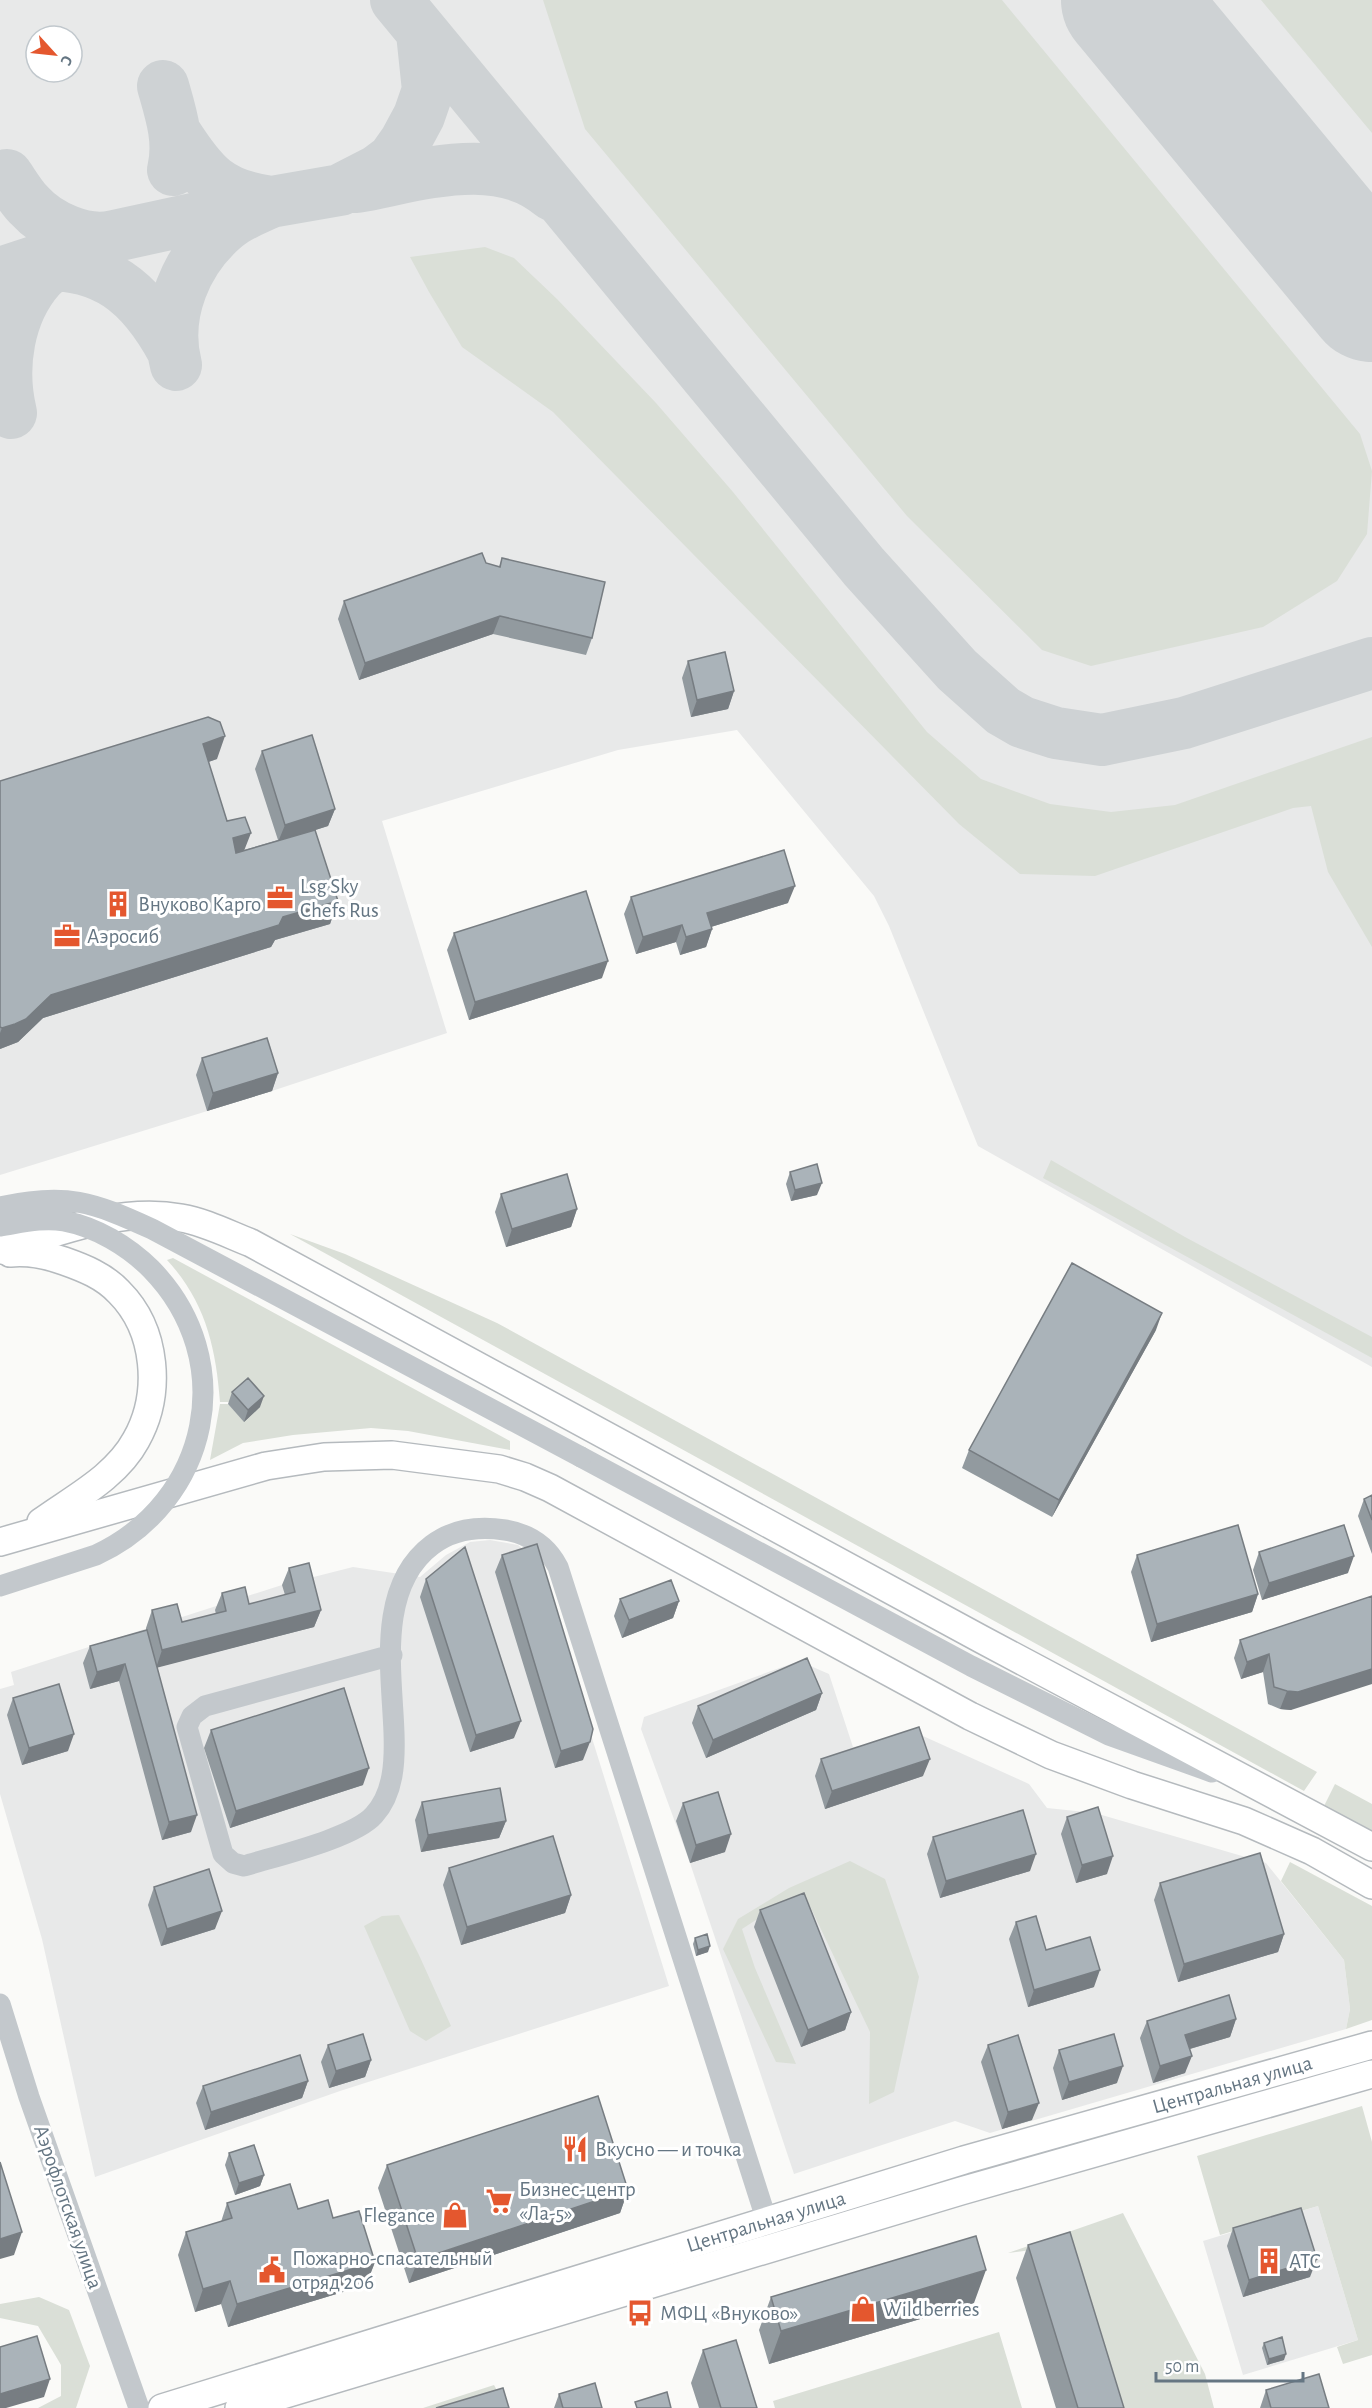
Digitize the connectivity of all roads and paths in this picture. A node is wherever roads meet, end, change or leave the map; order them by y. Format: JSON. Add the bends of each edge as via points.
{"nodes":[{"id":1,"x":0,"y":1207,"type":"edge"},
{"id":2,"x":0,"y":1226,"type":"edge"},
{"id":3,"x":0,"y":1250,"type":"edge"},
{"id":4,"x":0,"y":1255,"type":"edge"},
{"id":5,"x":11,"y":1538,"type":"edge"},
{"id":6,"x":0,"y":1586,"type":"edge"},
{"id":7,"x":392,"y":1655,"type":"junction"},
{"id":8,"x":1272,"y":1794,"type":"junction"},
{"id":9,"x":1372,"y":1847,"type":"edge"},
{"id":10,"x":1372,"y":1885,"type":"edge"},
{"id":11,"x":0,"y":2004,"type":"edge"},
{"id":12,"x":1372,"y":2045,"type":"edge"},
{"id":13,"x":1372,"y":2074,"type":"edge"},
{"id":14,"x":767,"y":2221,"type":"junction"},
{"id":15,"x":775,"y":2247,"type":"junction"},
{"id":16,"x":139,"y":2408,"type":"edge"},
{"id":17,"x":162,"y":2408,"type":"edge"},
{"id":18,"x":239,"y":2408,"type":"edge"}],
"edges":[{"from":1,"to":8,"type":"street","bridge":true,"via":[[59,1200],[107,1208],[971,1666],[1109,1735]]},
{"from":2,"to":6,"type":"street","bridge":true,"via":[[63,1221],[103,1235],[144,1262],[173,1296],[193,1334],[203,1405],[190,1459],[178,1486],[148,1521],[96,1555]]},
{"from":3,"to":8,"type":"main road","via":[[118,1216],[148,1215],[181,1218],[250,1243]]},
{"from":4,"to":5,"type":"main road","via":[[20,1252],[52,1257],[83,1267],[108,1282],[128,1303],[140,1324],[153,1372],[147,1416],[120,1464]]},
{"from":5,"to":10,"type":"main road","via":[[304,1458],[392,1455],[499,1469],[550,1488],[822,1638],[1051,1755],[1244,1821],[1312,1851]]},
{"from":7,"to":7,"type":"street","via":[[395,1768],[374,1816],[351,1833],[244,1866],[233,1863],[223,1854],[187,1727],[192,1716],[205,1706]]},
{"from":7,"to":14,"type":"street","via":[[391,1636],[400,1592],[415,1562],[435,1543],[464,1530],[494,1528],[527,1536],[550,1552],[569,1600]]},
{"from":8,"to":9,"type":"main road"},
{"from":11,"to":16,"type":"street","name":"Аэрофлотская улица","via":[[32,2107]]},
{"from":12,"to":14,"type":"main road","name":"Центральная улица","via":[[964,2160]]},
{"from":13,"to":15,"type":"main road","name":"Центральная улица"},
{"from":14,"to":15,"type":"street"},
{"from":14,"to":17,"type":"main road","name":"Центральная улица"},
{"from":15,"to":18,"type":"main road","name":"Центральная улица"}]}
